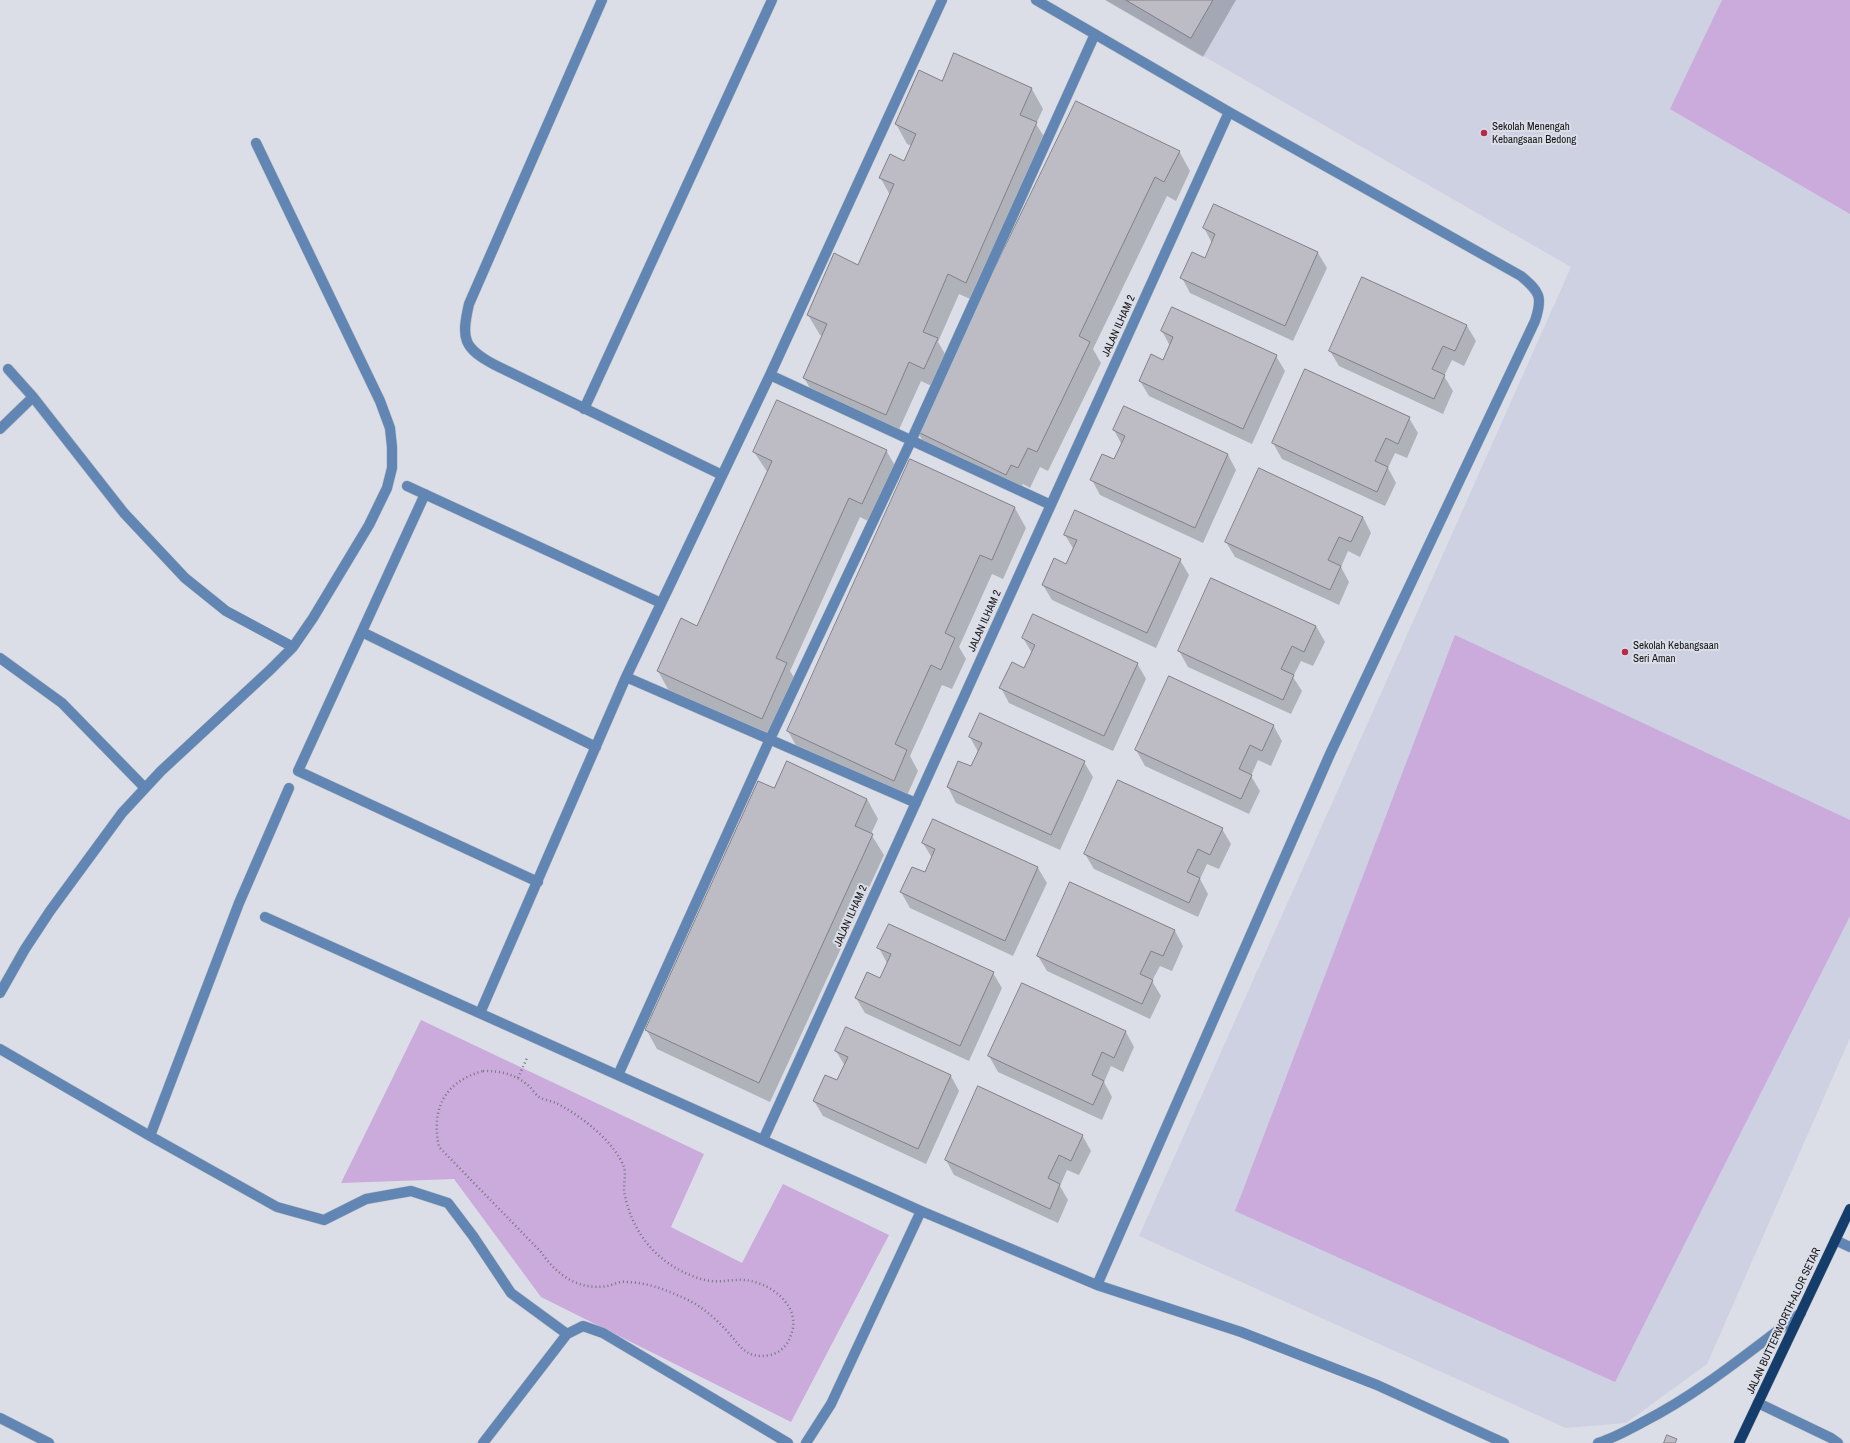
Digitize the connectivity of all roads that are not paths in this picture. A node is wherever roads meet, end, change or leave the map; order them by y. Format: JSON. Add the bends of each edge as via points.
{"nodes":[{"id":1,"x":602,"y":0,"type":"edge"},
{"id":2,"x":772,"y":0,"type":"edge"},
{"id":3,"x":942,"y":0,"type":"edge"},
{"id":4,"x":1036,"y":0,"type":"edge"},
{"id":5,"x":1095,"y":34,"type":"junction"},
{"id":6,"x":1229,"y":112,"type":"junction"},
{"id":7,"x":256,"y":143,"type":"dead end"},
{"id":8,"x":8,"y":369,"type":"dead end"},
{"id":9,"x":770,"y":375,"type":"junction"},
{"id":10,"x":33,"y":397,"type":"junction"},
{"id":11,"x":584,"y":409,"type":"junction"},
{"id":12,"x":0,"y":429,"type":"edge"},
{"id":13,"x":911,"y":441,"type":"junction"},
{"id":14,"x":722,"y":475,"type":"junction"},
{"id":15,"x":408,"y":486,"type":"dead end"},
{"id":16,"x":425,"y":494,"type":"junction"},
{"id":17,"x":1051,"y":505,"type":"junction"},
{"id":18,"x":661,"y":603,"type":"junction"},
{"id":19,"x":362,"y":632,"type":"junction"},
{"id":20,"x":293,"y":647,"type":"junction"},
{"id":21,"x":0,"y":658,"type":"edge"},
{"id":22,"x":626,"y":677,"type":"junction"},
{"id":23,"x":770,"y":740,"type":"junction"},
{"id":24,"x":596,"y":747,"type":"junction"},
{"id":25,"x":145,"y":788,"type":"junction"},
{"id":26,"x":289,"y":788,"type":"dead end"},
{"id":27,"x":916,"y":802,"type":"junction"},
{"id":28,"x":538,"y":882,"type":"junction"},
{"id":29,"x":265,"y":917,"type":"dead end"},
{"id":30,"x":0,"y":993,"type":"edge"},
{"id":31,"x":480,"y":1013,"type":"junction"},
{"id":32,"x":0,"y":1049,"type":"edge"},
{"id":33,"x":618,"y":1075,"type":"junction"},
{"id":34,"x":150,"y":1136,"type":"junction"},
{"id":35,"x":763,"y":1140,"type":"junction"},
{"id":36,"x":1850,"y":1209,"type":"edge"},
{"id":37,"x":921,"y":1211,"type":"junction"},
{"id":38,"x":1835,"y":1240,"type":"junction"},
{"id":39,"x":1850,"y":1247,"type":"edge"},
{"id":40,"x":1097,"y":1285,"type":"junction"},
{"id":41,"x":1801,"y":1313,"type":"junction"},
{"id":42,"x":567,"y":1334,"type":"junction"},
{"id":43,"x":1758,"y":1403,"type":"junction"},
{"id":44,"x":0,"y":1418,"type":"edge"},
{"id":45,"x":49,"y":1443,"type":"edge"},
{"id":46,"x":483,"y":1443,"type":"edge"},
{"id":47,"x":788,"y":1443,"type":"edge"},
{"id":48,"x":806,"y":1443,"type":"edge"},
{"id":49,"x":1504,"y":1443,"type":"edge"},
{"id":50,"x":1598,"y":1443,"type":"edge"},
{"id":51,"x":1739,"y":1443,"type":"edge"},
{"id":52,"x":1838,"y":1443,"type":"edge"}],
"edges":[{"from":1,"to":11,"type":"street","via":[[469,304],[464,323],[465,337],[477,356]]},
{"from":2,"to":11,"type":"street"},
{"from":3,"to":9,"type":"street"},
{"from":4,"to":5,"type":"street"},
{"from":5,"to":6,"type":"street"},
{"from":5,"to":13,"type":"street"},
{"from":6,"to":17,"type":"street","name":"JALAN ILHAM 2"},
{"from":6,"to":40,"type":"street","via":[[1521,276],[1537,292],[1540,304],[1535,321],[1330,754]]},
{"from":7,"to":20,"type":"street","via":[[380,401],[390,428],[392,447],[392,468],[387,488],[372,519]]},
{"from":8,"to":10,"type":"street"},
{"from":9,"to":13,"type":"street"},
{"from":9,"to":14,"type":"street"},
{"from":10,"to":12,"type":"street"},
{"from":10,"to":20,"type":"street","via":[[124,513],[185,578],[226,611]]},
{"from":11,"to":14,"type":"street"},
{"from":13,"to":17,"type":"street"},
{"from":13,"to":23,"type":"street"},
{"from":14,"to":18,"type":"street"},
{"from":15,"to":16,"type":"street"},
{"from":16,"to":18,"type":"street"},
{"from":16,"to":19,"type":"street"},
{"from":17,"to":27,"type":"street","name":"JALAN ILHAM 2"},
{"from":18,"to":22,"type":"street"},
{"from":19,"to":24,"type":"street"},
{"from":19,"to":28,"type":"street","via":[[298,771]]},
{"from":20,"to":25,"type":"street"},
{"from":21,"to":25,"type":"street","via":[[62,703]]},
{"from":22,"to":23,"type":"street"},
{"from":22,"to":24,"type":"street"},
{"from":23,"to":27,"type":"street"},
{"from":23,"to":33,"type":"street"},
{"from":24,"to":28,"type":"street"},
{"from":25,"to":30,"type":"street","via":[[122,813],[76,874],[25,949]]},
{"from":26,"to":34,"type":"street","via":[[238,903]]},
{"from":27,"to":35,"type":"street","name":"JALAN ILHAM 2"},
{"from":28,"to":31,"type":"street"},
{"from":29,"to":31,"type":"street"},
{"from":31,"to":33,"type":"street"},
{"from":32,"to":34,"type":"street"},
{"from":33,"to":35,"type":"street"},
{"from":34,"to":42,"type":"street","via":[[277,1207],[324,1220],[366,1199],[411,1192],[448,1203],[511,1293]]},
{"from":35,"to":37,"type":"street"},
{"from":36,"to":38,"type":"main road","name":"JALAN BUTTERWORTH-ALOR SETAR"},
{"from":37,"to":40,"type":"street"},
{"from":37,"to":48,"type":"street","via":[[831,1404]]},
{"from":38,"to":39,"type":"street"},
{"from":38,"to":41,"type":"main road","name":"JALAN BUTTERWORTH-ALOR SETAR"},
{"from":40,"to":49,"type":"street","via":[[1241,1332],[1377,1385]]},
{"from":41,"to":43,"type":"main road","name":"JALAN BUTTERWORTH-ALOR SETAR"},
{"from":41,"to":50,"type":"street","via":[[1670,1409]]},
{"from":42,"to":46,"type":"street"},
{"from":42,"to":47,"type":"street","via":[[583,1326],[603,1333]]},
{"from":43,"to":51,"type":"main road","name":"JALAN BUTTERWORTH-ALOR SETAR"},
{"from":43,"to":52,"type":"street"},
{"from":44,"to":45,"type":"street"}]}
